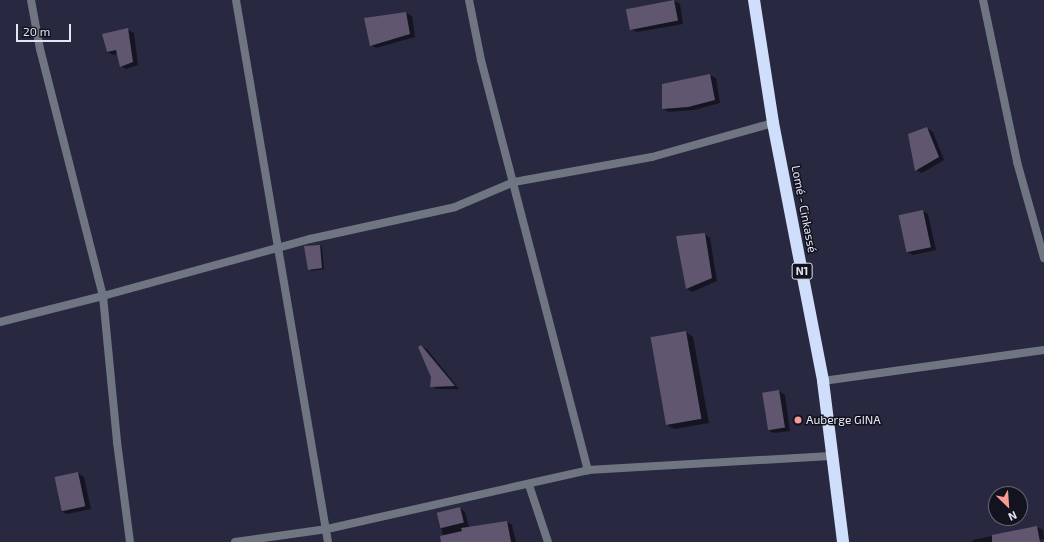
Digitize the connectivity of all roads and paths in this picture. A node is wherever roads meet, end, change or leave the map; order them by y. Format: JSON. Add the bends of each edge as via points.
{"nodes":[{"id":1,"x":31,"y":0,"type":"edge"},
{"id":2,"x":236,"y":0,"type":"edge"},
{"id":3,"x":469,"y":0,"type":"edge"},
{"id":4,"x":754,"y":0,"type":"edge"},
{"id":5,"x":983,"y":0,"type":"edge"},
{"id":6,"x":773,"y":123,"type":"junction"},
{"id":7,"x":514,"y":182,"type":"junction"},
{"id":8,"x":280,"y":248,"type":"junction"},
{"id":9,"x":1044,"y":258,"type":"edge"},
{"id":10,"x":103,"y":296,"type":"junction"},
{"id":11,"x":0,"y":322,"type":"edge"},
{"id":12,"x":1044,"y":350,"type":"edge"},
{"id":13,"x":823,"y":381,"type":"junction"},
{"id":14,"x":831,"y":456,"type":"junction"},
{"id":15,"x":588,"y":470,"type":"junction"},
{"id":16,"x":529,"y":485,"type":"junction"},
{"id":17,"x":327,"y":530,"type":"junction"},
{"id":18,"x":130,"y":542,"type":"edge"},
{"id":19,"x":235,"y":542,"type":"edge"},
{"id":20,"x":328,"y":542,"type":"edge"},
{"id":21,"x":548,"y":542,"type":"edge"},
{"id":22,"x":844,"y":542,"type":"edge"}],
"edges":[{"from":1,"to":10,"type":"street","via":[[40,49]]},
{"from":2,"to":8,"type":"street"},
{"from":3,"to":7,"type":"street"},
{"from":4,"to":6,"type":"highway","name":"Lomé - Cinkassé","number":"N1"},
{"from":5,"to":9,"type":"street","via":[[1017,162]]},
{"from":6,"to":7,"type":"street","via":[[652,157]]},
{"from":6,"to":13,"type":"highway","name":"Lomé - Cinkassé","number":"N1"},
{"from":7,"to":8,"type":"street","via":[[455,207]]},
{"from":7,"to":15,"type":"street"},
{"from":8,"to":10,"type":"street"},
{"from":8,"to":17,"type":"street"},
{"from":10,"to":11,"type":"street"},
{"from":10,"to":18,"type":"street","via":[[116,442]]},
{"from":12,"to":13,"type":"street"},
{"from":13,"to":14,"type":"highway","name":"Lomé - Cinkassé","number":"N1"},
{"from":14,"to":15,"type":"street"},
{"from":14,"to":22,"type":"highway","name":"Lomé - Cinkassé","number":"N1"},
{"from":15,"to":16,"type":"street"},
{"from":16,"to":17,"type":"street"},
{"from":16,"to":21,"type":"street"},
{"from":17,"to":19,"type":"street"},
{"from":17,"to":20,"type":"street"}]}
